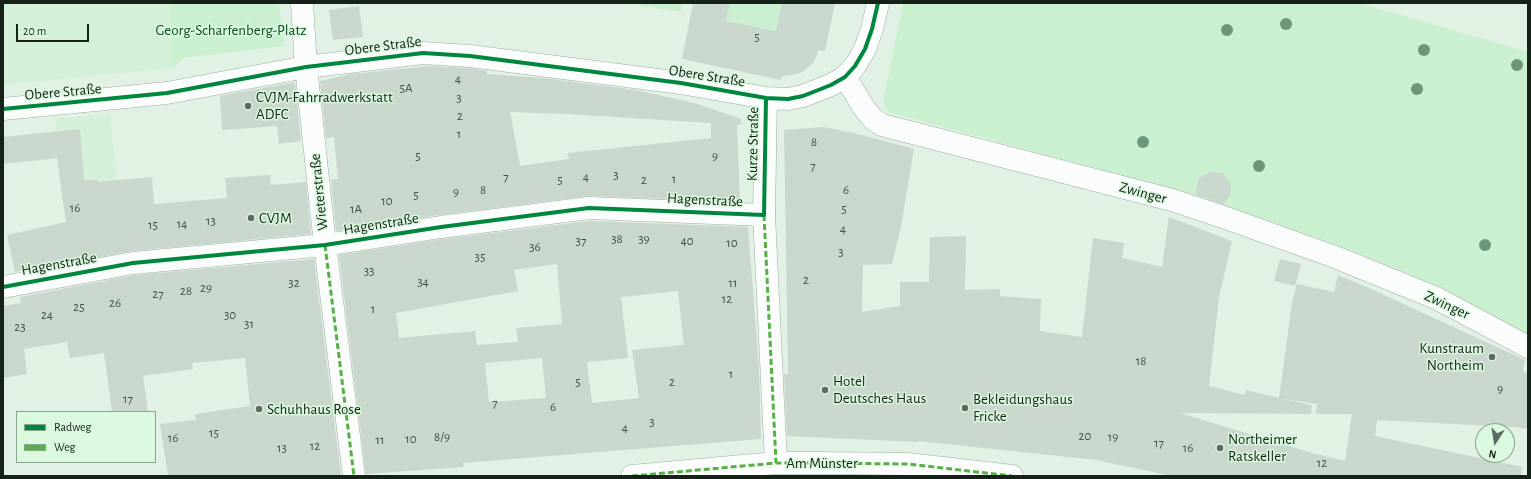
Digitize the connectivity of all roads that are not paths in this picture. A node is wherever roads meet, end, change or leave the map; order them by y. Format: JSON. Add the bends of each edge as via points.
{"nodes":[{"id":1,"x":302,"y":3,"type":"edge"},
{"id":2,"x":878,"y":3,"type":"edge"},
{"id":3,"x":306,"y":67,"type":"junction"},
{"id":4,"x":845,"y":77,"type":"junction"},
{"id":5,"x":766,"y":98,"type":"junction"},
{"id":6,"x":3,"y":109,"type":"edge"},
{"id":7,"x":764,"y":215,"type":"junction"},
{"id":8,"x":325,"y":245,"type":"junction"},
{"id":9,"x":3,"y":287,"type":"edge"},
{"id":10,"x":1528,"y":347,"type":"edge"},
{"id":11,"x":776,"y":463,"type":"junction"},
{"id":12,"x":354,"y":476,"type":"edge"},
{"id":13,"x":632,"y":476,"type":"edge"},
{"id":14,"x":1012,"y":476,"type":"edge"}],
"edges":[{"from":1,"to":3,"type":"street","name":"Wieterstraße"},
{"from":2,"to":4,"type":"street","via":[[865,49]]},
{"from":3,"to":5,"type":"street","name":"Obere Straße","via":[[439,53],[681,83]]},
{"from":3,"to":6,"type":"street","name":"Obere Straße","via":[[167,93]]},
{"from":3,"to":8,"type":"street","name":"Wieterstraße"},
{"from":4,"to":5,"type":"street","via":[[803,96],[788,99]]},
{"from":4,"to":10,"type":"street","name":"Zwinger","via":[[864,108],[882,125],[1172,200],[1226,218],[1336,257],[1436,298]]},
{"from":5,"to":7,"type":"street","name":"Kurze Straße"},
{"from":7,"to":8,"type":"street","name":"Hagenstraße","via":[[589,208]]},
{"from":7,"to":11,"type":"street","name":"Kurze Straße"},
{"from":8,"to":9,"type":"street","name":"Hagenstraße","via":[[133,263]]},
{"from":8,"to":12,"type":"street","name":"Wieterstraße"},
{"from":11,"to":13,"type":"street","name":"Am Münster"},
{"from":11,"to":14,"type":"street","name":"Am Münster","via":[[908,464]]}]}
